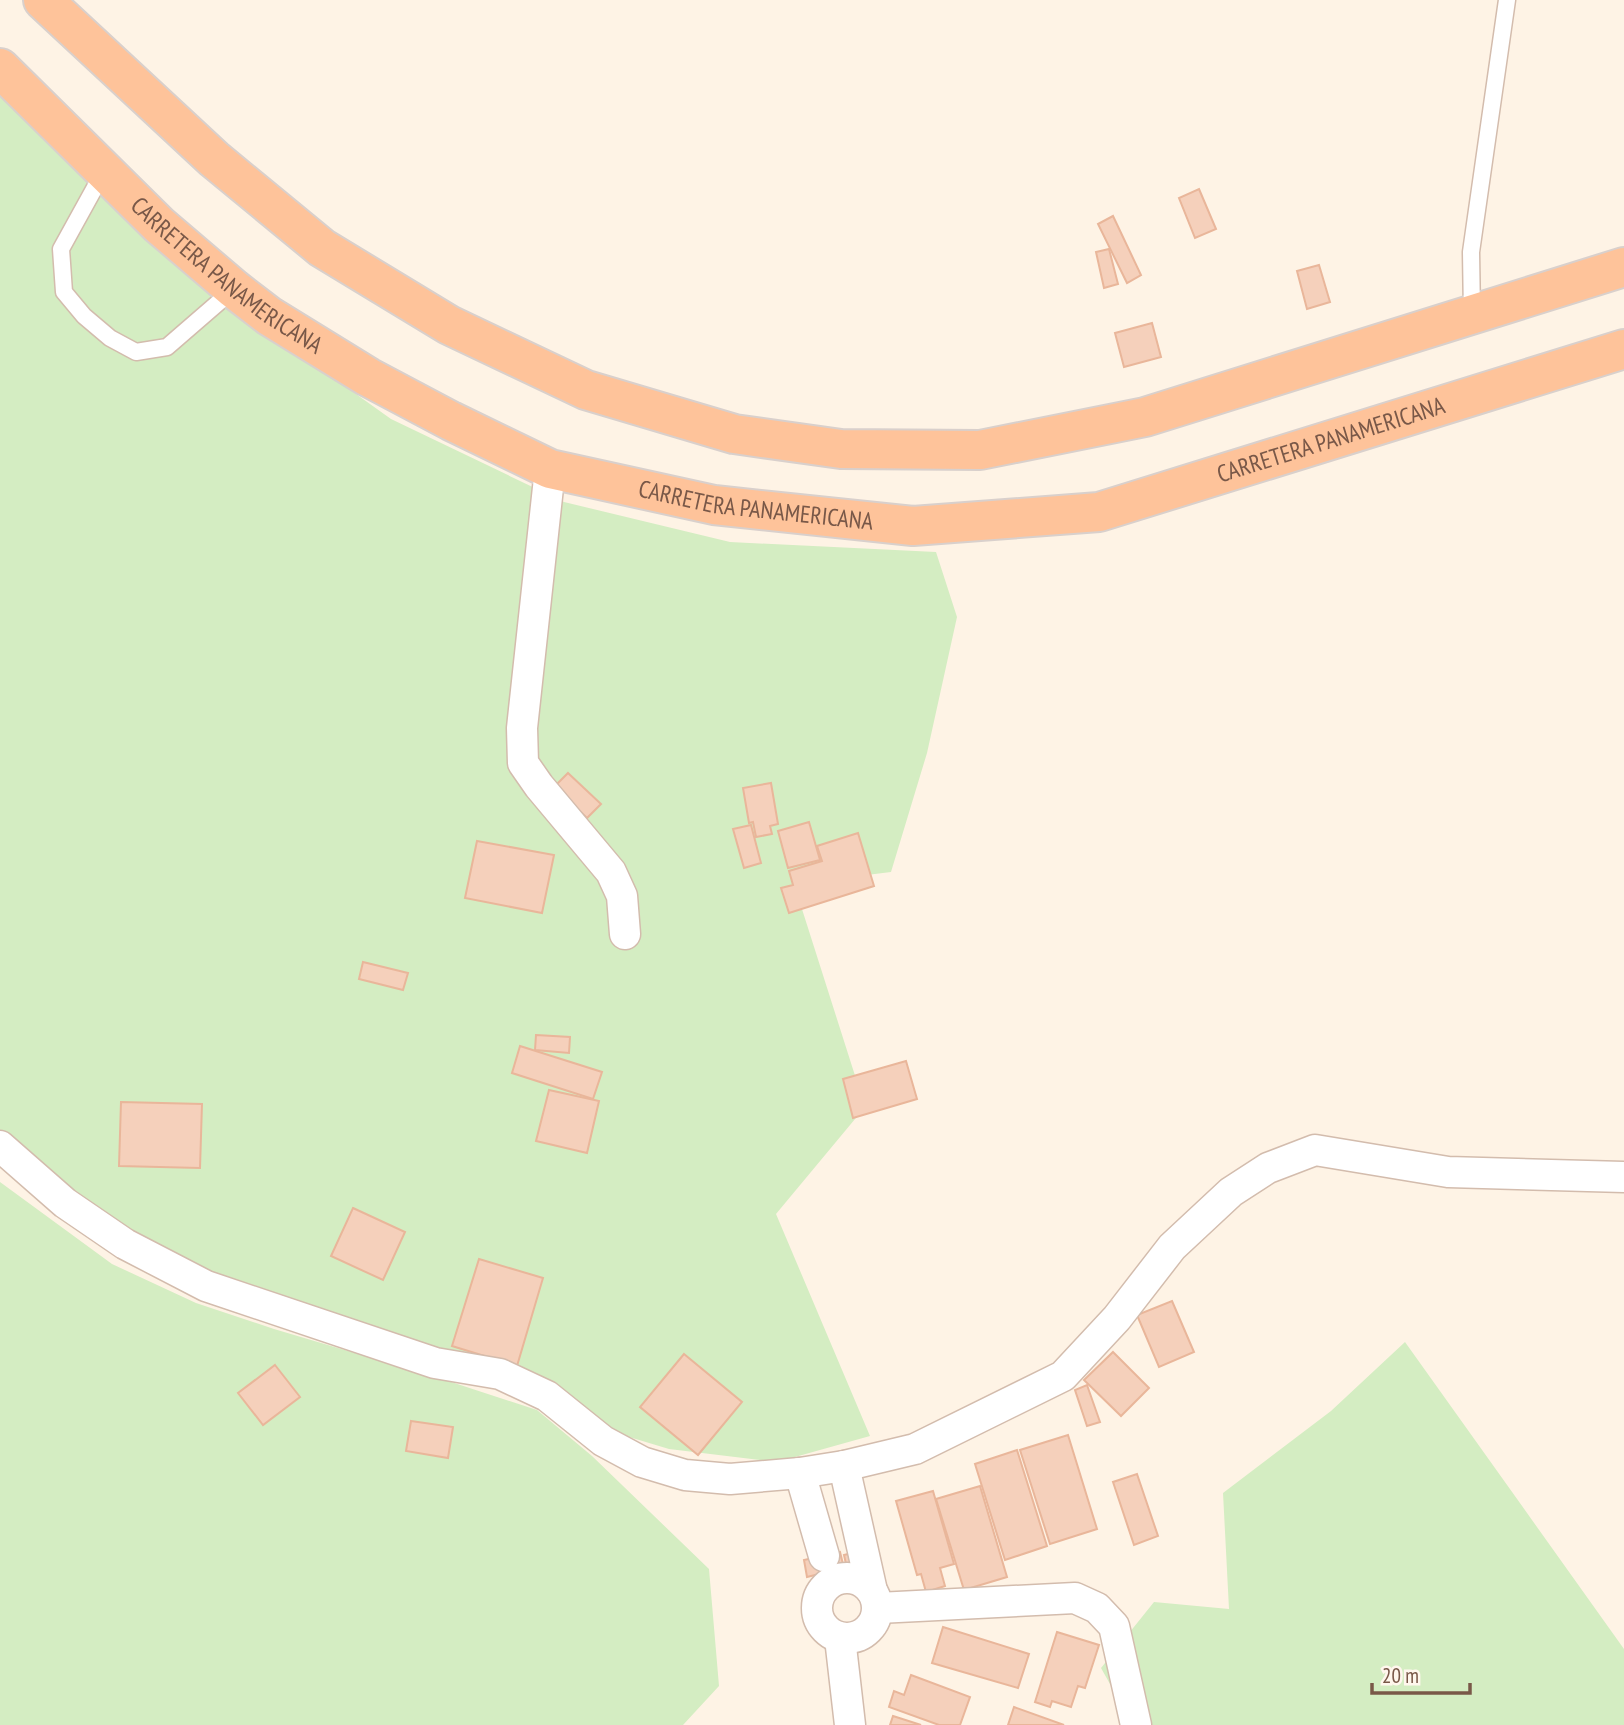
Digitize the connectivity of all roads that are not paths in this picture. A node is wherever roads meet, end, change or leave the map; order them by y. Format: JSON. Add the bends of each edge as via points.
{"nodes":[{"id":1,"x":43,"y":0,"type":"edge"},
{"id":2,"x":1507,"y":0,"type":"edge"},
{"id":3,"x":0,"y":68,"type":"edge"},
{"id":4,"x":104,"y":171,"type":"junction"},
{"id":5,"x":1624,"y":267,"type":"edge"},
{"id":6,"x":234,"y":289,"type":"junction"},
{"id":7,"x":1472,"y":315,"type":"junction"},
{"id":8,"x":1624,"y":349,"type":"edge"},
{"id":9,"x":550,"y":469,"type":"junction"},
{"id":10,"x":625,"y":934,"type":"dead end"},
{"id":11,"x":0,"y":1146,"type":"edge"},
{"id":12,"x":1624,"y":1177,"type":"edge"},
{"id":13,"x":844,"y":1466,"type":"junction"},
{"id":14,"x":800,"y":1473,"type":"junction"},
{"id":15,"x":828,"y":1570,"type":"junction"},
{"id":16,"x":875,"y":1600,"type":"junction"},
{"id":17,"x":840,"y":1638,"type":"junction"},
{"id":18,"x":850,"y":1725,"type":"edge"},
{"id":19,"x":1136,"y":1725,"type":"edge"}],
"edges":[{"from":1,"to":7,"type":"highway","via":[[214,159],[322,248],[449,325],[586,390],[734,433],[841,449],[980,450],[1145,417]]},
{"from":2,"to":7,"type":"lane","via":[[1471,252]]},
{"from":3,"to":4,"type":"highway","name":"CARRETERA PANAMERICANA"},
{"from":4,"to":6,"type":"highway","name":"CARRETERA PANAMERICANA"},
{"from":4,"to":6,"type":"lane","via":[[61,249],[64,292],[84,316],[136,352],[167,347]]},
{"from":5,"to":7,"type":"highway"},
{"from":6,"to":9,"type":"highway","name":"CARRETERA PANAMERICANA","via":[[269,316],[368,376]]},
{"from":8,"to":9,"type":"highway","name":"CARRETERA PANAMERICANA","via":[[1100,512],[914,526],[714,505]]},
{"from":9,"to":10,"type":"street","via":[[522,728],[523,763],[611,872],[622,896]]},
{"from":11,"to":14,"type":"street","via":[[65,1203],[125,1244],[206,1286],[435,1363],[499,1374],[547,1396],[603,1441],[642,1462],[685,1475],[730,1479]]},
{"from":12,"to":13,"type":"street","via":[[1448,1171],[1315,1150],[1268,1168],[1231,1192],[1172,1247],[1117,1318],[1063,1376],[915,1449]]},
{"from":13,"to":14,"type":"street"},
{"from":13,"to":16,"type":"street"},
{"from":14,"to":15,"type":"street"},
{"from":15,"to":16,"type":"street","via":[[861,1581]]},
{"from":15,"to":17,"type":"street","via":[[817,1613],[825,1629]]},
{"from":16,"to":17,"type":"street","via":[[872,1625],[858,1636]]},
{"from":16,"to":19,"type":"street","via":[[1075,1598],[1097,1608],[1114,1626]]},
{"from":17,"to":18,"type":"street"}]}
